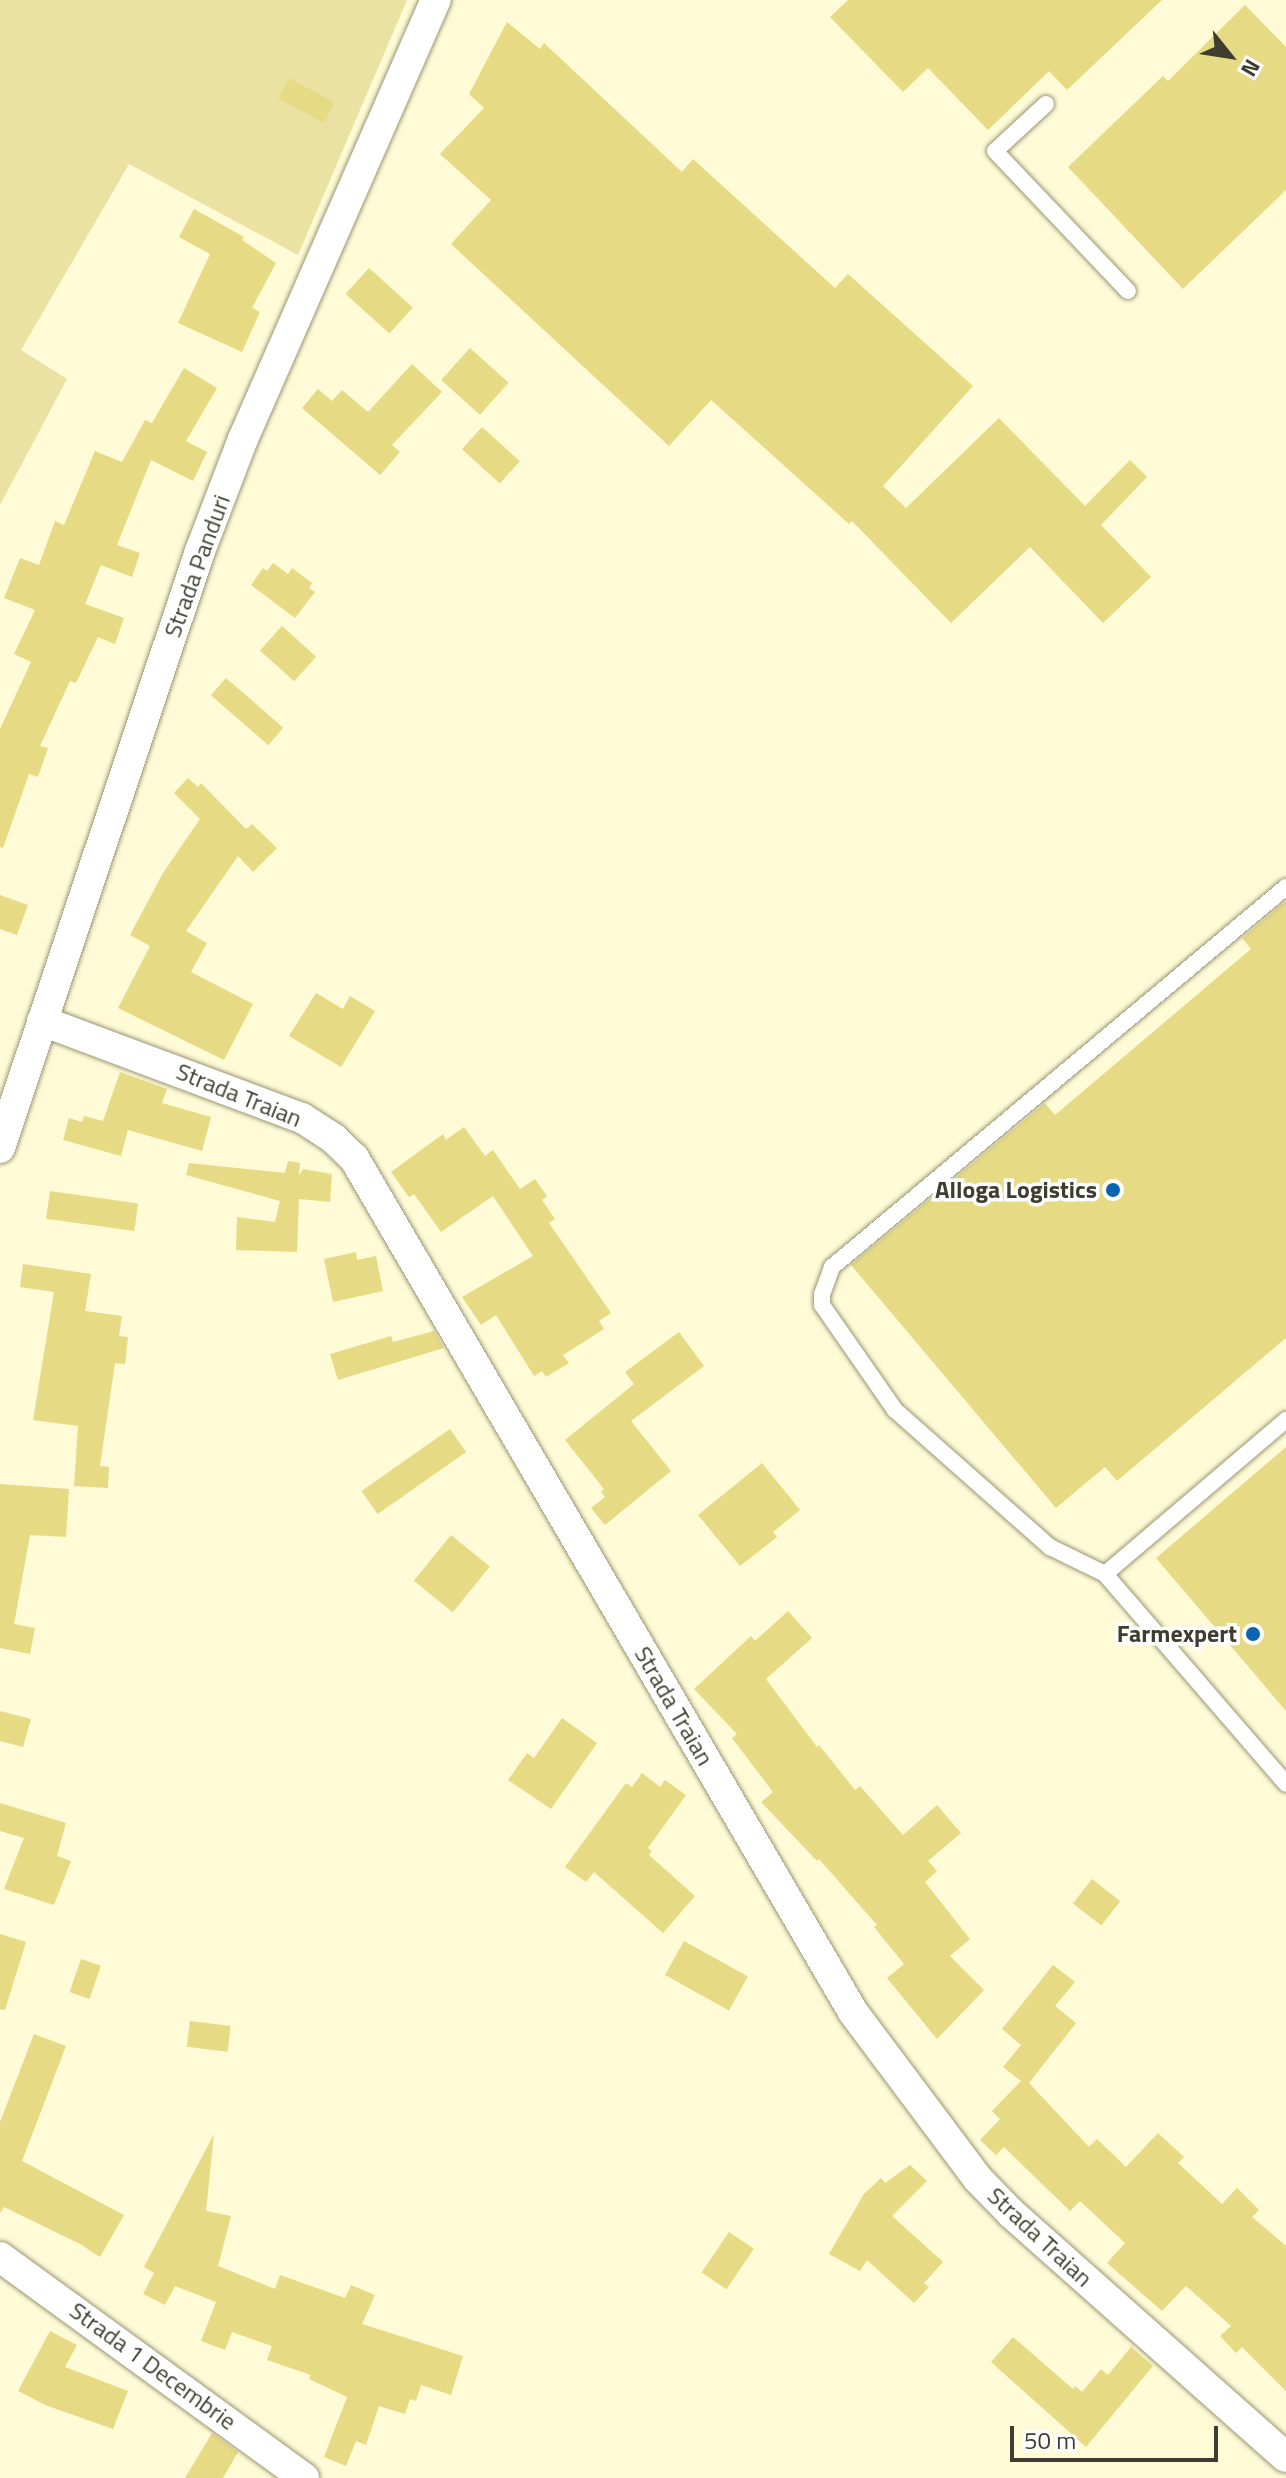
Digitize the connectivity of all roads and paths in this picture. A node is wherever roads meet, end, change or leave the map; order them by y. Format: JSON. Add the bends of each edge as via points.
{"nodes":[{"id":1,"x":436,"y":0,"type":"edge"},
{"id":2,"x":1046,"y":104,"type":"dead end"},
{"id":3,"x":1128,"y":291,"type":"dead end"},
{"id":4,"x":1286,"y":887,"type":"edge"},
{"id":5,"x":42,"y":1021,"type":"junction"},
{"id":6,"x":0,"y":1148,"type":"edge"},
{"id":7,"x":1286,"y":1420,"type":"edge"},
{"id":8,"x":1105,"y":1574,"type":"junction"},
{"id":9,"x":1286,"y":1784,"type":"edge"},
{"id":10,"x":0,"y":2257,"type":"edge"},
{"id":11,"x":1286,"y":2457,"type":"edge"},
{"id":12,"x":304,"y":2478,"type":"edge"}],
"edges":[{"from":1,"to":5,"type":"street","name":"Strada Panduri","via":[[243,439]]},
{"from":2,"to":3,"type":"lane","via":[[995,151]]},
{"from":4,"to":8,"type":"lane","via":[[832,1267],[824,1282],[822,1305],[895,1410],[1050,1547]]},
{"from":5,"to":6,"type":"street","name":"Strada Panduri"},
{"from":5,"to":11,"type":"street","name":"Strada Traian","via":[[302,1118],[354,1158],[807,1938],[901,2079],[977,2178],[1012,2214]]},
{"from":7,"to":8,"type":"lane"},
{"from":8,"to":9,"type":"lane"},
{"from":10,"to":12,"type":"street","name":"Strada 1 Decembrie"}]}
